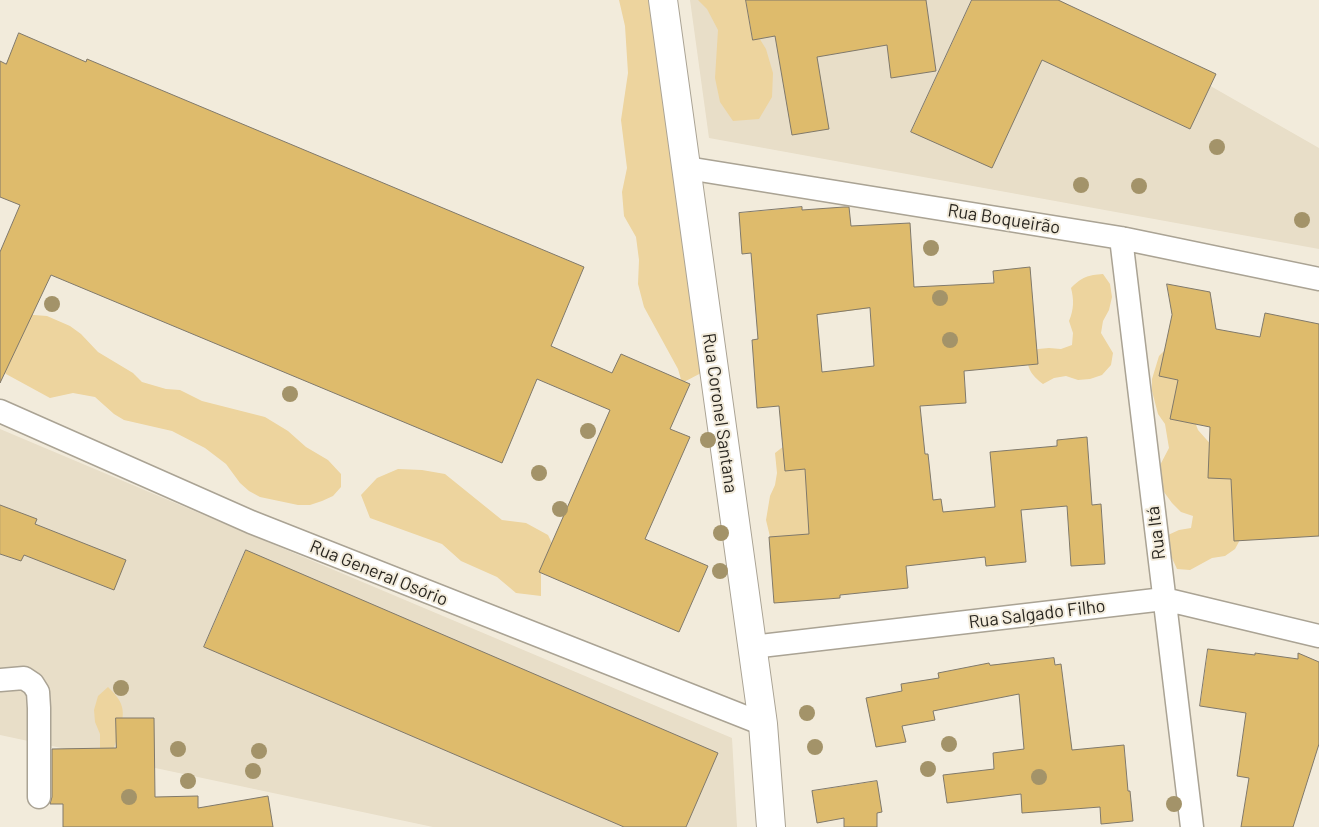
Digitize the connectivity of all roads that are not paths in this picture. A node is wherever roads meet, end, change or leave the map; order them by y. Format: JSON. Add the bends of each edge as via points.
{"nodes":[{"id":1,"x":663,"y":0,"type":"edge"},
{"id":2,"x":687,"y":168,"type":"junction"},
{"id":3,"x":1121,"y":238,"type":"junction"},
{"id":4,"x":1319,"y":279,"type":"edge"},
{"id":5,"x":0,"y":411,"type":"edge"},
{"id":6,"x":1164,"y":599,"type":"junction"},
{"id":7,"x":1319,"y":636,"type":"edge"},
{"id":8,"x":752,"y":647,"type":"junction"},
{"id":9,"x":0,"y":680,"type":"edge"},
{"id":10,"x":763,"y":724,"type":"junction"},
{"id":11,"x":38,"y":797,"type":"dead end"},
{"id":12,"x":771,"y":827,"type":"edge"},
{"id":13,"x":1192,"y":827,"type":"edge"}],
"edges":[{"from":1,"to":2,"type":"main road","name":"Rua Coronel Santana"},
{"from":2,"to":3,"type":"street","name":"Rua Boqueirão"},
{"from":2,"to":8,"type":"main road","name":"Rua Coronel Santana"},
{"from":3,"to":4,"type":"street","name":"Rua Boqueirão"},
{"from":3,"to":6,"type":"street","name":"Rua Itá"},
{"from":5,"to":10,"type":"street","name":"Rua General Osório","via":[[251,522]]},
{"from":6,"to":7,"type":"street","name":"Rua Salgado Filho"},
{"from":6,"to":8,"type":"street","name":"Rua Salgado Filho"},
{"from":6,"to":13,"type":"street","name":"Rua Itá"},
{"from":8,"to":10,"type":"main road","name":"Rua Coronel Santana"},
{"from":9,"to":11,"type":"street","via":[[24,678],[38,692]]},
{"from":10,"to":12,"type":"main road","name":"Rua Coronel Santana"}]}
